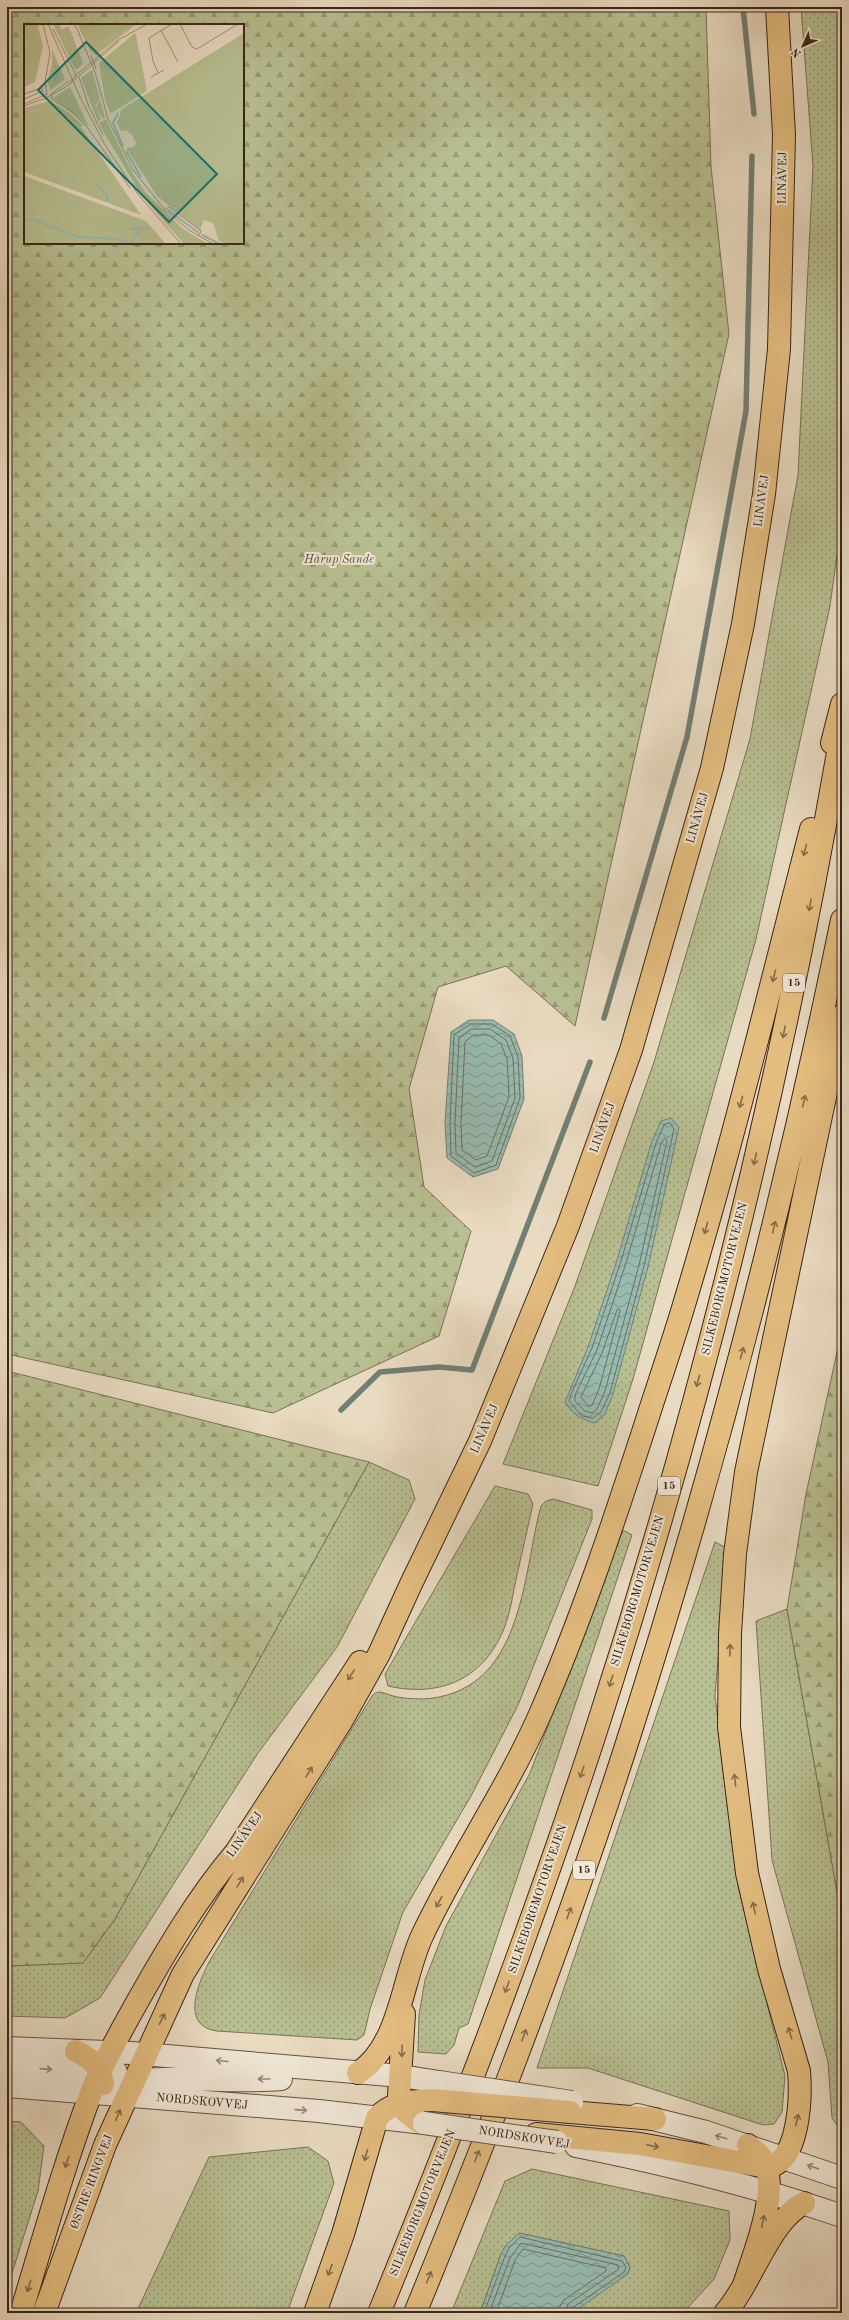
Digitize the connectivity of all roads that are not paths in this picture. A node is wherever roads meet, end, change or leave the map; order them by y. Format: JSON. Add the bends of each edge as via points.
{"nodes":[{"id":1,"x":777,"y":7,"type":"edge"},
{"id":2,"x":842,"y":704,"type":"edge"},
{"id":3,"x":842,"y":729,"type":"edge"},
{"id":4,"x":842,"y":920,"type":"edge"},
{"id":5,"x":842,"y":1016,"type":"edge"},
{"id":6,"x":411,"y":1584,"type":"junction"},
{"id":7,"x":406,"y":1984,"type":"junction"},
{"id":8,"x":7,"y":2048,"type":"edge"},
{"id":9,"x":7,"y":2067,"type":"edge"},
{"id":10,"x":358,"y":2072,"type":"junction"},
{"id":11,"x":118,"y":2076,"type":"junction"},
{"id":12,"x":401,"y":2076,"type":"junction"},
{"id":13,"x":7,"y":2086,"type":"edge"},
{"id":14,"x":436,"y":2091,"type":"junction"},
{"id":15,"x":402,"y":2103,"type":"junction"},
{"id":16,"x":377,"y":2118,"type":"junction"},
{"id":17,"x":655,"y":2119,"type":"joint"},
{"id":18,"x":421,"y":2122,"type":"junction"},
{"id":19,"x":558,"y":2139,"type":"junction"},
{"id":20,"x":748,"y":2145,"type":"joint"},
{"id":21,"x":775,"y":2162,"type":"junction"},
{"id":22,"x":842,"y":2178,"type":"edge"},
{"id":23,"x":769,"y":2192,"type":"junction"},
{"id":24,"x":804,"y":2203,"type":"junction"},
{"id":25,"x":842,"y":2216,"type":"edge"},
{"id":26,"x":744,"y":2285,"type":"junction"},
{"id":27,"x":45,"y":2311,"type":"edge"},
{"id":28,"x":21,"y":2313,"type":"edge"},
{"id":29,"x":315,"y":2313,"type":"edge"},
{"id":30,"x":379,"y":2313,"type":"edge"},
{"id":31,"x":414,"y":2313,"type":"edge"},
{"id":32,"x":725,"y":2313,"type":"edge"}],
"edges":[{"from":1,"to":6,"type":"main road","name":"LINÅVEJ","via":[[784,135],[779,349],[764,494],[743,624],[712,768],[631,1050],[568,1226],[480,1441]]},
{"from":2,"to":7,"type":"main road","one_way":true,"via":[[756,1045],[706,1229],[603,1554],[540,1714],[514,1768],[420,1940]]},
{"from":3,"to":30,"type":"main road","name":"SILKEBORGMOTORVEJEN","number":"15","one_way":true,"via":[[778,1061],[737,1235],[646,1571],[543,1888],[488,2039]]},
{"from":31,"to":4,"type":"main road","number":"15","one_way":true,"via":[[452,2223],[573,1902],[627,1743],[725,1418],[770,1245],[814,1058]]},
{"from":21,"to":5,"type":"main road","one_way":true,"via":[[798,2119],[801,2096],[799,2071],[768,1962],[747,1873],[729,1727],[730,1634],[735,1554],[746,1472]]},
{"from":11,"to":6,"type":"main road","name":"LINÅVEJ","one_way":true,"via":[[349,1709],[380,1654]]},
{"from":6,"to":11,"type":"main road","name":"LINÅVEJ","one_way":true,"via":[[236,1852],[223,1882],[166,1974]]},
{"from":7,"to":10,"type":"main road","via":[[387,2040],[378,2058]]},
{"from":7,"to":12,"type":"main road","one_way":true},
{"from":8,"to":11,"type":"street","via":[[76,2051]]},
{"from":9,"to":11,"type":"street","one_way":true},
{"from":10,"to":11,"type":"street","one_way":true},
{"from":10,"to":11,"type":"street","one_way":true,"via":[[277,2079]]},
{"from":10,"to":12,"type":"street"},
{"from":11,"to":13,"type":"street"},
{"from":11,"to":16,"type":"street","name":"NORDSKOVVEJ","one_way":true},
{"from":27,"to":11,"type":"main road","name":"ØSTRE RINGVEJ","one_way":true,"via":[[105,2145]]},
{"from":11,"to":28,"type":"main road","one_way":true,"via":[[66,2168]]},
{"from":12,"to":14,"type":"street"},
{"from":12,"to":15,"type":"main road"},
{"from":14,"to":15,"type":"main road"},
{"from":14,"to":17,"type":"main road","bridge":true},
{"from":15,"to":16,"type":"main road","via":[[383,2110]]},
{"from":15,"to":18,"type":"main road","via":[[410,2117]]},
{"from":16,"to":18,"type":"street","name":"NORDSKOVVEJ"},
{"from":16,"to":29,"type":"main road","one_way":true,"via":[[343,2234]]},
{"from":20,"to":17,"type":"street","one_way":true},
{"from":18,"to":19,"type":"street","name":"NORDSKOVVEJ","bridge":true},
{"from":19,"to":21,"type":"main road","one_way":true,"via":[[640,2144]]},
{"from":19,"to":23,"type":"street","name":"NORDSKOVVEJ"},
{"from":20,"to":21,"type":"main road","via":[[762,2159]]},
{"from":22,"to":21,"type":"street","one_way":true},
{"from":21,"to":23,"type":"main road"},
{"from":23,"to":24,"type":"street","name":"NORDSKOVVEJ"},
{"from":26,"to":23,"type":"main road","one_way":true},
{"from":24,"to":25,"type":"street","name":"NORDSKOVVEJ"},
{"from":24,"to":26,"type":"main road","via":[[786,2215]]},
{"from":26,"to":32,"type":"main road"}]}
